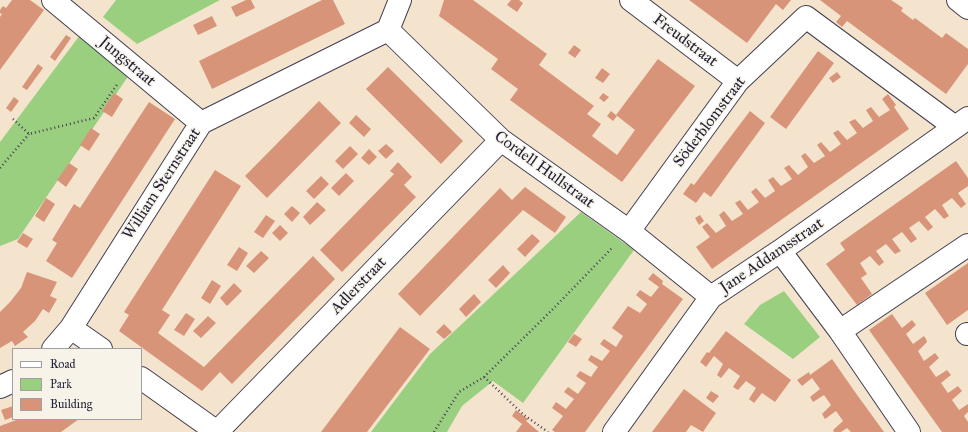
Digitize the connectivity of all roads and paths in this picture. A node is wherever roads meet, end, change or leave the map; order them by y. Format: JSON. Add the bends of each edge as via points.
{"nodes":[{"id":1,"x":53,"y":0,"type":"edge"},
{"id":2,"x":400,"y":0,"type":"edge"},
{"id":3,"x":631,"y":0,"type":"edge"},
{"id":4,"x":958,"y":0,"type":"edge"},
{"id":5,"x":968,"y":8,"type":"edge"},
{"id":6,"x":388,"y":30,"type":"junction"},
{"id":7,"x":130,"y":64,"type":"junction"},
{"id":8,"x":738,"y":81,"type":"junction"},
{"id":9,"x":13,"y":119,"type":"dead end"},
{"id":10,"x":962,"y":122,"type":"edge"},
{"id":11,"x":201,"y":123,"type":"junction"},
{"id":12,"x":29,"y":134,"type":"junction"},
{"id":13,"x":501,"y":140,"type":"junction"},
{"id":14,"x":0,"y":168,"type":"edge"},
{"id":15,"x":629,"y":231,"type":"junction"},
{"id":16,"x":968,"y":245,"type":"edge"},
{"id":17,"x":780,"y":252,"type":"junction"},
{"id":18,"x":711,"y":297,"type":"junction"},
{"id":19,"x":71,"y":328,"type":"junction"},
{"id":20,"x":840,"y":331,"type":"junction"},
{"id":21,"x":54,"y":348,"type":"edge"},
{"id":22,"x":100,"y":348,"type":"edge"},
{"id":23,"x":484,"y":377,"type":"junction"},
{"id":24,"x":142,"y":379,"type":"edge"},
{"id":25,"x":12,"y":381,"type":"edge"},
{"id":26,"x":0,"y":386,"type":"edge"},
{"id":27,"x":217,"y":432,"type":"edge"},
{"id":28,"x":434,"y":432,"type":"edge"},
{"id":29,"x":548,"y":432,"type":"edge"},
{"id":30,"x":614,"y":432,"type":"edge"},
{"id":31,"x":909,"y":432,"type":"edge"}],
"edges":[{"from":1,"to":7,"type":"street","name":"Jungstraat"},
{"from":2,"to":6,"type":"street"},
{"from":3,"to":8,"type":"street","name":"Freudstraat"},
{"from":4,"to":5,"type":"street"},
{"from":6,"to":11,"type":"street","name":"William Sternstraat"},
{"from":6,"to":13,"type":"street","name":"Cordell Hullstraat"},
{"from":7,"to":11,"type":"street","name":"Jungstraat"},
{"from":7,"to":12,"type":"path","via":[[94,118]]},
{"from":8,"to":10,"type":"street","name":"Söderblomstraat","via":[[806,17]]},
{"from":8,"to":15,"type":"street","name":"Söderblomstraat"},
{"from":9,"to":12,"type":"path"},
{"from":10,"to":17,"type":"street","name":"Jane Addamsstraat"},
{"from":11,"to":19,"type":"street","name":"William Sternstraat"},
{"from":12,"to":14,"type":"path"},
{"from":13,"to":15,"type":"street","name":"Cordell Hullstraat"},
{"from":13,"to":27,"type":"street","name":"Adlerstraat"},
{"from":15,"to":18,"type":"street","name":"Cordell Hullstraat"},
{"from":15,"to":23,"type":"path"},
{"from":16,"to":20,"type":"street"},
{"from":17,"to":18,"type":"street","name":"Jane Addamsstraat"},
{"from":17,"to":20,"type":"street"},
{"from":18,"to":30,"type":"street","name":"Jane Addamsstraat"},
{"from":19,"to":21,"type":"street","name":"William Sternstraat"},
{"from":19,"to":22,"type":"street"},
{"from":20,"to":31,"type":"street"},
{"from":23,"to":28,"type":"path","via":[[459,392]]},
{"from":23,"to":29,"type":"path"},
{"from":24,"to":27,"type":"street","name":"Adlerstraat"},
{"from":25,"to":26,"type":"street"}]}
